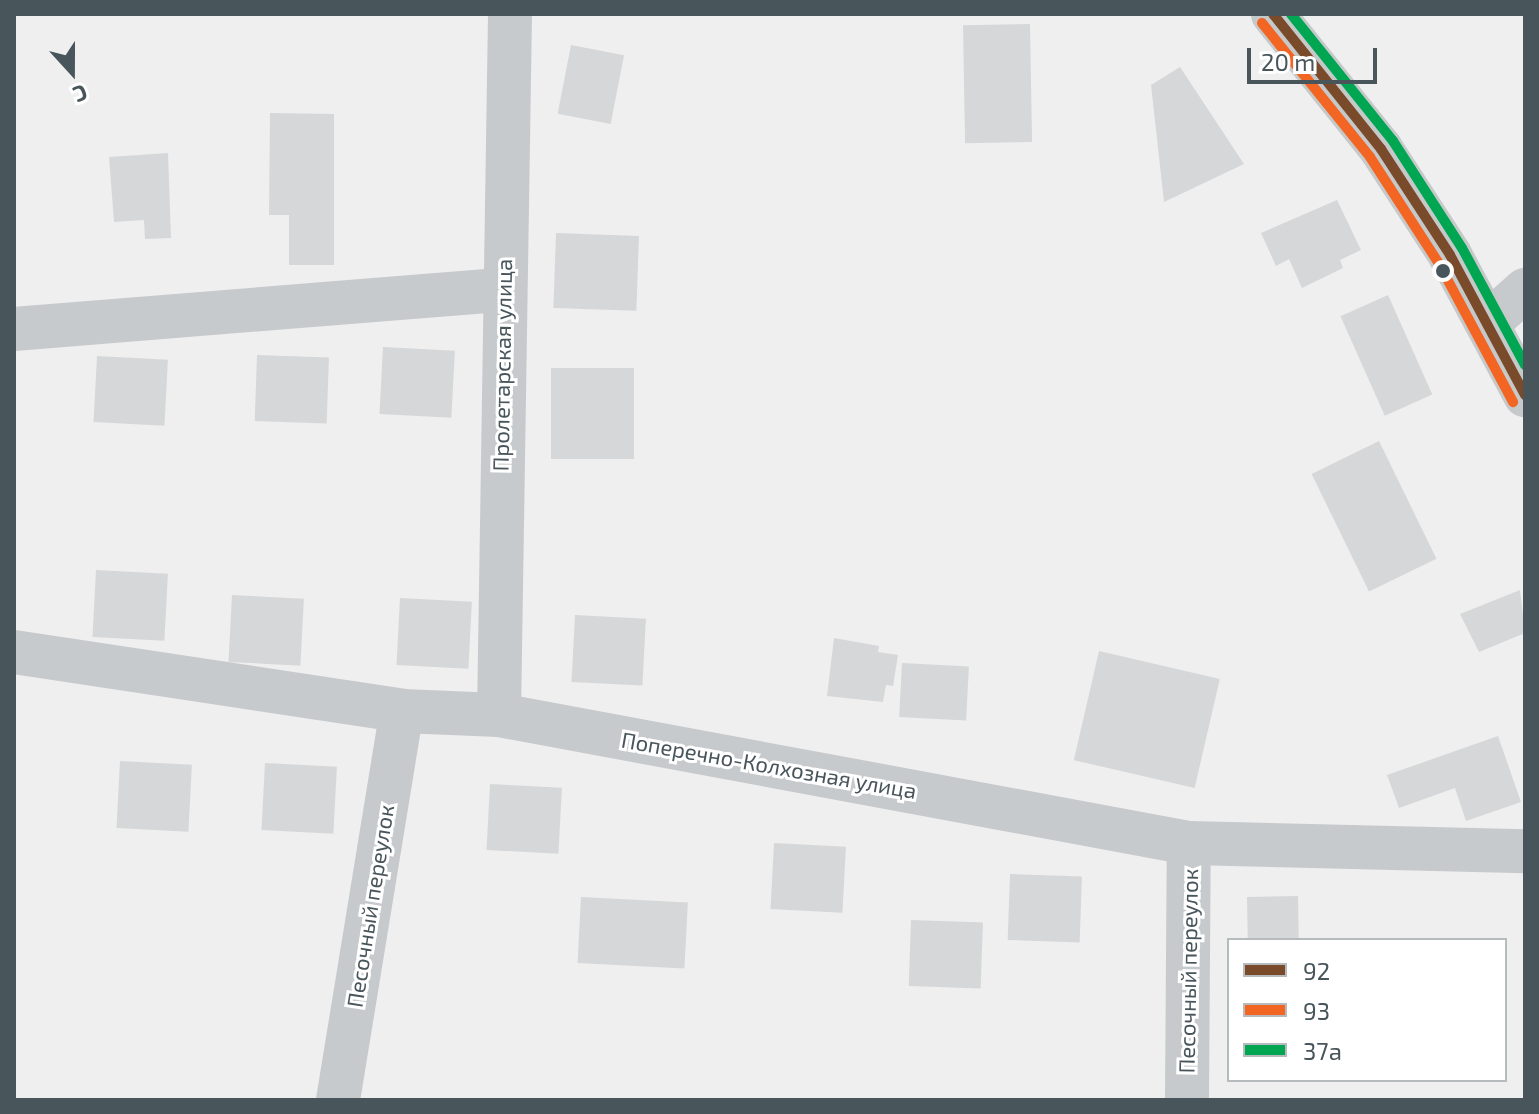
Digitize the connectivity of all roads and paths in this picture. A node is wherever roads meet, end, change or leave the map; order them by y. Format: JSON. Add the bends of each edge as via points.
{"nodes":[{"id":1,"x":510,"y":14,"type":"edge"},
{"id":2,"x":1273,"y":14,"type":"edge"},
{"id":3,"x":502,"y":290,"type":"junction"},
{"id":4,"x":1525,"y":290,"type":"edge"},
{"id":5,"x":1488,"y":323,"type":"junction"},
{"id":6,"x":14,"y":329,"type":"edge"},
{"id":7,"x":1525,"y":395,"type":"edge"},
{"id":8,"x":14,"y":652,"type":"edge"},
{"id":9,"x":402,"y":711,"type":"junction"},
{"id":10,"x":499,"y":715,"type":"junction"},
{"id":11,"x":1189,"y":843,"type":"junction"},
{"id":12,"x":1525,"y":851,"type":"edge"},
{"id":13,"x":338,"y":1100,"type":"edge"},
{"id":14,"x":1187,"y":1100,"type":"edge"}],
"edges":[{"from":1,"to":3,"type":"street","name":"Пролетарская улица"},
{"from":2,"to":5,"type":"main road","via":[[1381,149]]},
{"from":3,"to":6,"type":"street"},
{"from":3,"to":10,"type":"street","name":"Пролетарская улица"},
{"from":4,"to":5,"type":"street"},
{"from":5,"to":7,"type":"main road"},
{"from":8,"to":9,"type":"street","name":"Поперечно-Колхозная улица"},
{"from":9,"to":10,"type":"street","name":"Поперечно-Колхозная улица"},
{"from":9,"to":13,"type":"street","name":"Песочный переулок"},
{"from":10,"to":11,"type":"street","name":"Поперечно-Колхозная улица"},
{"from":11,"to":12,"type":"street","name":"Поперечно-Колхозная улица"},
{"from":11,"to":14,"type":"street","name":"Песочный переулок"}]}
